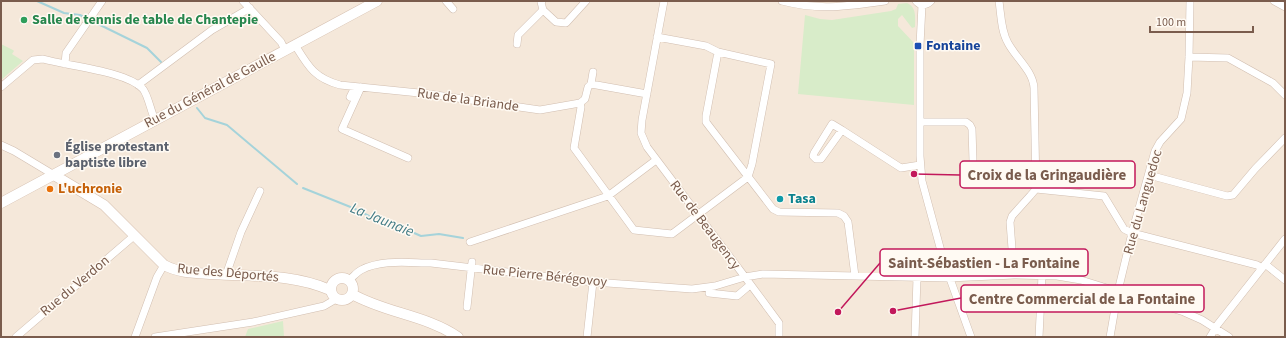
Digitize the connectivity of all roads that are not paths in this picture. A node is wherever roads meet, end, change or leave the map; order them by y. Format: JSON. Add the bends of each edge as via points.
{"nodes":[{"id":1,"x":102,"y":1,"type":"edge"},
{"id":2,"x":243,"y":1,"type":"edge"},
{"id":3,"x":375,"y":1,"type":"edge"},
{"id":4,"x":446,"y":1,"type":"edge"},
{"id":5,"x":542,"y":1,"type":"edge"},
{"id":6,"x":586,"y":1,"type":"edge"},
{"id":7,"x":664,"y":1,"type":"edge"},
{"id":8,"x":782,"y":1,"type":"edge"},
{"id":9,"x":885,"y":1,"type":"edge"},
{"id":10,"x":931,"y":1,"type":"edge"},
{"id":11,"x":999,"y":1,"type":"edge"},
{"id":12,"x":1190,"y":1,"type":"edge"},
{"id":13,"x":1277,"y":2,"type":"edge"},
{"id":14,"x":919,"y":3,"type":"edge"},
{"id":15,"x":844,"y":4,"type":"edge"},
{"id":16,"x":1285,"y":7,"type":"edge"},
{"id":17,"x":250,"y":8,"type":"junction"},
{"id":18,"x":453,"y":9,"type":"dead end"},
{"id":19,"x":543,"y":10,"type":"junction"},
{"id":20,"x":657,"y":37,"type":"junction"},
{"id":21,"x":517,"y":44,"type":"dead end"},
{"id":22,"x":295,"y":45,"type":"junction"},
{"id":23,"x":285,"y":50,"type":"junction"},
{"id":24,"x":718,"y":52,"type":"junction"},
{"id":25,"x":1189,"y":57,"type":"junction"},
{"id":26,"x":65,"y":64,"type":"junction"},
{"id":27,"x":593,"y":72,"type":"dead end"},
{"id":28,"x":138,"y":84,"type":"junction"},
{"id":29,"x":591,"y":84,"type":"junction"},
{"id":30,"x":1,"y":86,"type":"edge"},
{"id":31,"x":358,"y":87,"type":"junction"},
{"id":32,"x":646,"y":94,"type":"junction"},
{"id":33,"x":1285,"y":95,"type":"edge"},
{"id":34,"x":350,"y":97,"type":"dead end"},
{"id":35,"x":580,"y":104,"type":"junction"},
{"id":36,"x":155,"y":120,"type":"junction"},
{"id":37,"x":920,"y":122,"type":"junction"},
{"id":38,"x":842,"y":130,"type":"junction"},
{"id":39,"x":1285,"y":138,"type":"edge"},
{"id":40,"x":1,"y":146,"type":"edge"},
{"id":41,"x":408,"y":158,"type":"dead end"},
{"id":42,"x":656,"y":160,"type":"junction"},
{"id":43,"x":973,"y":161,"type":"dead end"},
{"id":44,"x":920,"y":165,"type":"junction"},
{"id":45,"x":1149,"y":174,"type":"junction"},
{"id":46,"x":54,"y":175,"type":"junction"},
{"id":47,"x":748,"y":177,"type":"junction"},
{"id":48,"x":1036,"y":189,"type":"junction"},
{"id":49,"x":260,"y":191,"type":"dead end"},
{"id":50,"x":608,"y":196,"type":"junction"},
{"id":51,"x":1,"y":203,"type":"edge"},
{"id":52,"x":698,"y":215,"type":"junction"},
{"id":53,"x":1132,"y":233,"type":"junction"},
{"id":54,"x":135,"y":235,"type":"junction"},
{"id":55,"x":1285,"y":239,"type":"edge"},
{"id":56,"x":470,"y":242,"type":"dead end"},
{"id":57,"x":164,"y":265,"type":"junction"},
{"id":58,"x":472,"y":265,"type":"junction"},
{"id":59,"x":1263,"y":266,"type":"junction"},
{"id":60,"x":226,"y":275,"type":"junction"},
{"id":61,"x":1014,"y":275,"type":"junction"},
{"id":62,"x":855,"y":276,"type":"junction"},
{"id":63,"x":1042,"y":276,"type":"junction"},
{"id":64,"x":745,"y":277,"type":"junction"},
{"id":65,"x":916,"y":278,"type":"junction"},
{"id":66,"x":949,"y":278,"type":"junction"},
{"id":67,"x":349,"y":280,"type":"junction"},
{"id":68,"x":1285,"y":280,"type":"edge"},
{"id":69,"x":593,"y":282,"type":"junction"},
{"id":70,"x":750,"y":285,"type":"junction"},
{"id":71,"x":333,"y":290,"type":"junction"},
{"id":72,"x":1118,"y":291,"type":"junction"},
{"id":73,"x":708,"y":293,"type":"dead end"},
{"id":74,"x":352,"y":294,"type":"junction"},
{"id":75,"x":466,"y":307,"type":"dead end"},
{"id":76,"x":1216,"y":327,"type":"junction"},
{"id":77,"x":454,"y":336,"type":"edge"},
{"id":78,"x":16,"y":337,"type":"edge"},
{"id":79,"x":135,"y":337,"type":"edge"},
{"id":80,"x":156,"y":337,"type":"edge"},
{"id":81,"x":587,"y":337,"type":"edge"},
{"id":82,"x":779,"y":337,"type":"edge"},
{"id":83,"x":915,"y":337,"type":"edge"},
{"id":84,"x":971,"y":337,"type":"edge"},
{"id":85,"x":1039,"y":337,"type":"edge"},
{"id":86,"x":1110,"y":337,"type":"edge"},
{"id":87,"x":1210,"y":337,"type":"edge"},
{"id":88,"x":1229,"y":337,"type":"edge"}],
"edges":[{"from":1,"to":26,"type":"street","via":[[66,53]]},
{"from":2,"to":17,"type":"street"},
{"from":3,"to":22,"type":"street","name":"Rue du Général de Gaulle"},
{"from":4,"to":18,"type":"street"},
{"from":5,"to":19,"type":"street"},
{"from":6,"to":19,"type":"street","via":[[566,23],[556,22]]},
{"from":7,"to":20,"type":"street","name":"Rue de Beaugency"},
{"from":8,"to":15,"type":"street","via":[[820,8]]},
{"from":9,"to":15,"type":"street"},
{"from":10,"to":14,"type":"street","via":[[926,4]]},
{"from":11,"to":48,"type":"street","via":[[1002,27],[1008,43],[1034,80]]},
{"from":12,"to":25,"type":"street","name":"Rue du Languedoc"},
{"from":13,"to":16,"type":"street"},
{"from":14,"to":37,"type":"street"},
{"from":17,"to":23,"type":"street","via":[[281,42]]},
{"from":17,"to":28,"type":"street","via":[[212,30]]},
{"from":19,"to":21,"type":"street","via":[[518,35]]},
{"from":20,"to":24,"type":"street","via":[[706,46]]},
{"from":20,"to":32,"type":"street","name":"Rue de Beaugency"},
{"from":22,"to":23,"type":"street","name":"Rue du Général de Gaulle"},
{"from":22,"to":31,"type":"street","name":"Rue de la Briande","via":[[307,66],[328,82]]},
{"from":23,"to":36,"type":"street","name":"Rue du Général de Gaulle"},
{"from":24,"to":47,"type":"street","via":[[706,122]]},
{"from":24,"to":47,"type":"street","via":[[771,64]]},
{"from":25,"to":33,"type":"street","via":[[1228,58],[1273,83]]},
{"from":25,"to":45,"type":"street","name":"Rue du Languedoc","via":[[1188,88],[1181,119],[1160,142]]},
{"from":26,"to":28,"type":"street","via":[[120,76]]},
{"from":26,"to":30,"type":"street","via":[[43,59],[33,60]]},
{"from":27,"to":29,"type":"street"},
{"from":28,"to":36,"type":"street","via":[[144,90]]},
{"from":29,"to":32,"type":"street"},
{"from":29,"to":35,"type":"street"},
{"from":31,"to":34,"type":"street"},
{"from":31,"to":35,"type":"street","name":"Rue de la Briande","via":[[540,110]]},
{"from":31,"to":41,"type":"street","via":[[342,128]]},
{"from":32,"to":42,"type":"street","name":"Rue de Beaugency","via":[[642,133],[646,147]]},
{"from":35,"to":50,"type":"street","via":[[574,148]]},
{"from":36,"to":46,"type":"street","name":"Rue du Général de Gaulle"},
{"from":37,"to":43,"type":"street","via":[[966,122],[972,129]]},
{"from":37,"to":44,"type":"street"},
{"from":38,"to":38,"type":"street","via":[[821,159],[816,159],[814,153],[832,124]]},
{"from":38,"to":44,"type":"street","via":[[901,168]]},
{"from":39,"to":45,"type":"street","via":[[1233,195],[1227,196]]},
{"from":40,"to":46,"type":"street"},
{"from":42,"to":50,"type":"street"},
{"from":42,"to":52,"type":"street","name":"Rue de Beaugency"},
{"from":44,"to":66,"type":"street","via":[[922,181]]},
{"from":45,"to":53,"type":"street","name":"Rue du Languedoc"},
{"from":46,"to":51,"type":"street","name":"Rue du Général de Gaulle"},
{"from":46,"to":54,"type":"street","name":"Rue des Déportés","via":[[104,205]]},
{"from":47,"to":52,"type":"street"},
{"from":47,"to":62,"type":"street","via":[[773,209],[779,212],[838,213],[844,216],[848,222]]},
{"from":48,"to":53,"type":"street","via":[[1104,196],[1124,229]]},
{"from":48,"to":61,"type":"street","via":[[1012,216],[1010,222]]},
{"from":49,"to":60,"type":"street","via":[[241,232]]},
{"from":50,"to":52,"type":"street","via":[[634,230],[672,234]]},
{"from":50,"to":56,"type":"street"},
{"from":52,"to":64,"type":"street","name":"Rue de Beaugency"},
{"from":53,"to":59,"type":"street"},
{"from":53,"to":72,"type":"street","name":"Rue du Languedoc"},
{"from":54,"to":57,"type":"street","name":"Rue des Déportés"},
{"from":54,"to":78,"type":"street","name":"Rue du Verdon"},
{"from":55,"to":59,"type":"street"},
{"from":57,"to":60,"type":"street","name":"Rue des Déportés","via":[[182,272]]},
{"from":57,"to":79,"type":"street","via":[[157,277]]},
{"from":58,"to":67,"type":"street","name":"Rue Pierre Bérégovoy","via":[[385,263],[360,270]]},
{"from":58,"to":69,"type":"street","name":"Rue Pierre Bérégovoy"},
{"from":58,"to":75,"type":"street"},
{"from":59,"to":68,"type":"street"},
{"from":59,"to":76,"type":"street"},
{"from":60,"to":71,"type":"street","name":"Rue des Déportés","via":[[295,278]]},
{"from":61,"to":63,"type":"street","name":"Rue de Beaugency"},
{"from":61,"to":66,"type":"street","name":"Rue de Beaugency"},
{"from":62,"to":64,"type":"street","name":"Rue de Beaugency","via":[[763,274]]},
{"from":62,"to":65,"type":"street","name":"Rue de Beaugency"},
{"from":63,"to":72,"type":"street","name":"Rue de Beaugency","via":[[1081,280]]},
{"from":63,"to":85,"type":"street"},
{"from":64,"to":69,"type":"street","name":"Rue Pierre Bérégovoy","via":[[692,289]]},
{"from":64,"to":70,"type":"street"},
{"from":65,"to":66,"type":"street","name":"Rue de Beaugency"},
{"from":65,"to":83,"type":"street"},
{"from":66,"to":84,"type":"street"},
{"from":67,"to":71,"type":"street","via":[[340,278]]},
{"from":67,"to":74,"type":"street","via":[[353,286]]},
{"from":69,"to":81,"type":"street"},
{"from":70,"to":73,"type":"street","via":[[737,296]]},
{"from":70,"to":82,"type":"street","via":[[779,323]]},
{"from":71,"to":74,"type":"street","via":[[342,301]]},
{"from":71,"to":80,"type":"street","via":[[324,306],[253,322]]},
{"from":72,"to":76,"type":"street","name":"Rue de Beaugency","via":[[1184,312]]},
{"from":72,"to":86,"type":"street","name":"Rue du Languedoc"},
{"from":74,"to":77,"type":"street","via":[[440,326]]},
{"from":76,"to":87,"type":"street"},
{"from":76,"to":88,"type":"street","name":"Rue de Beaugency"}]}
